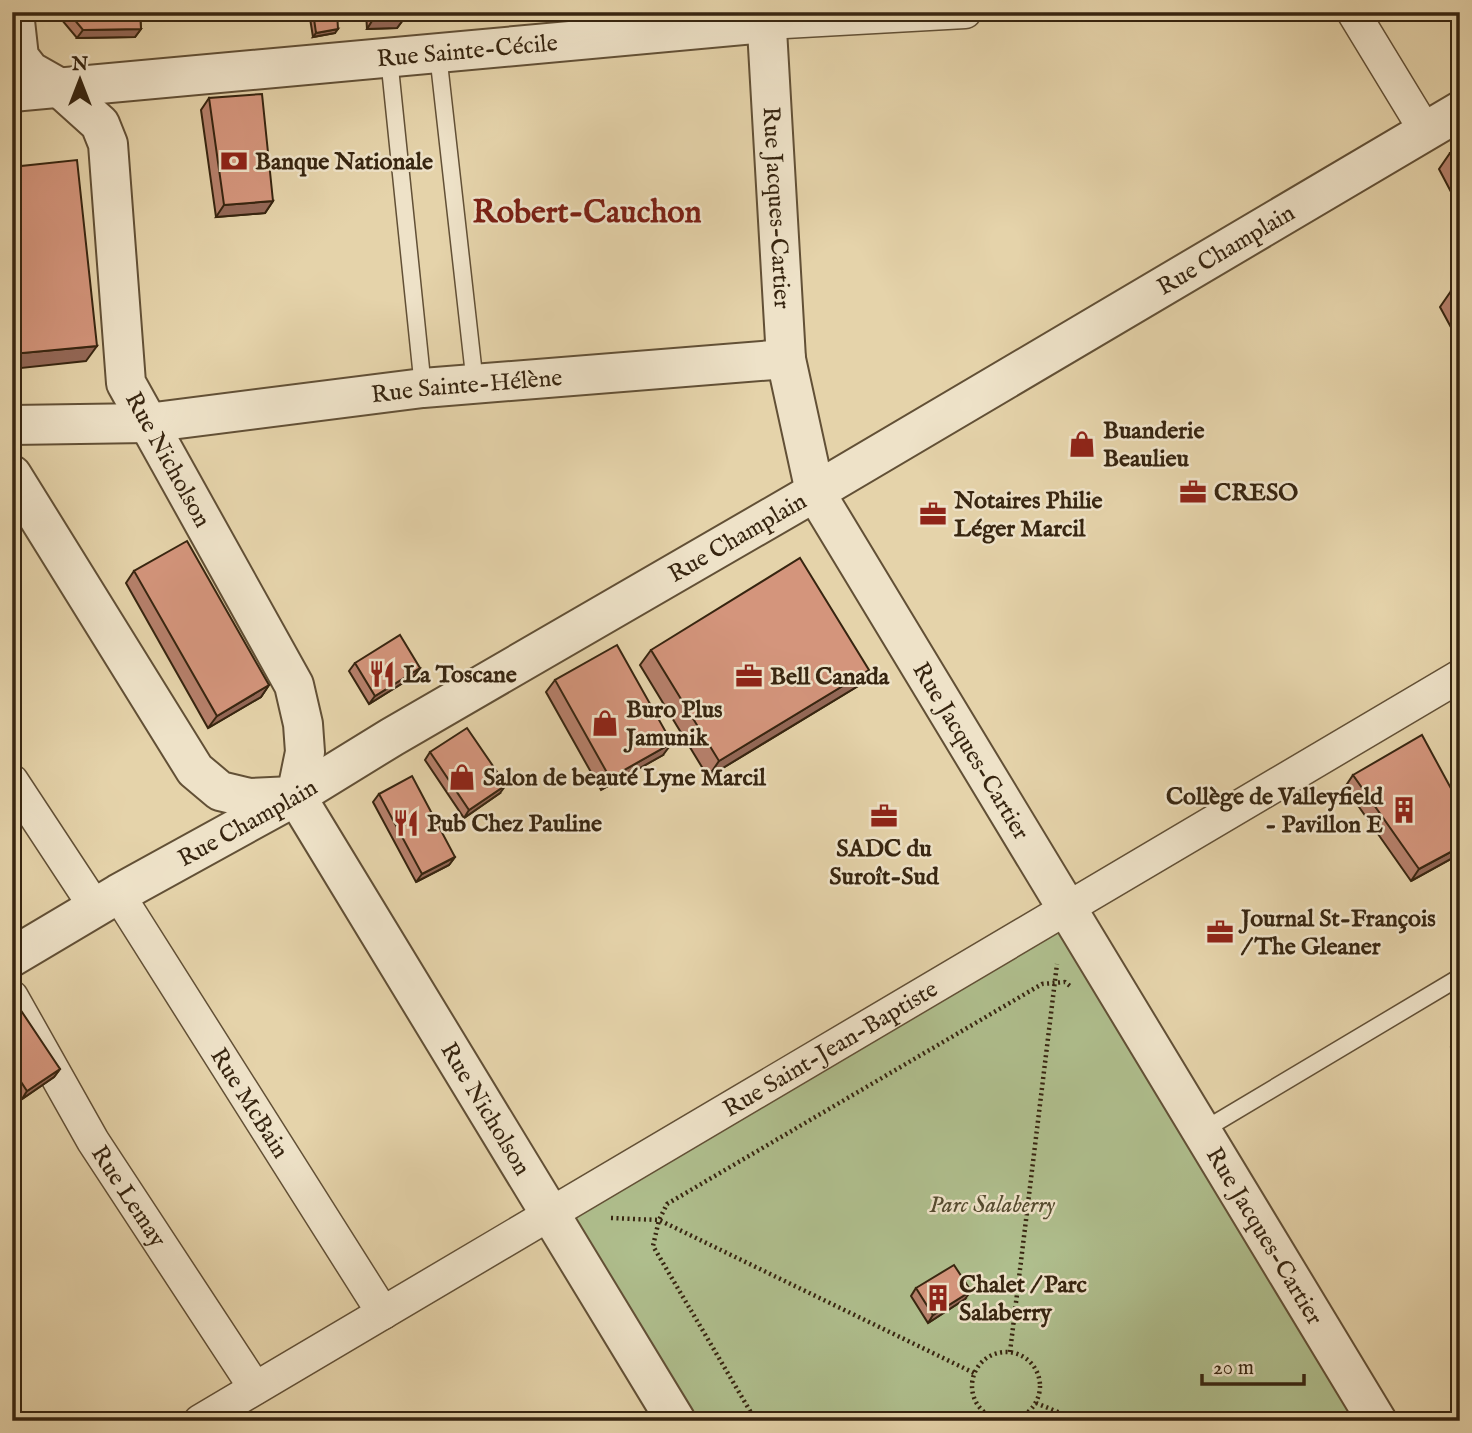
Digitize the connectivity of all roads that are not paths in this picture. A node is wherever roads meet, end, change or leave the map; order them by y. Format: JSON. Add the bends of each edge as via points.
{"nodes":[{"id":1,"x":15,"y":12,"type":"edge"},
{"id":2,"x":965,"y":12,"type":"edge"},
{"id":3,"x":1353,"y":12,"type":"edge"},
{"id":4,"x":766,"y":17,"type":"edge"},
{"id":5,"x":438,"y":54,"type":"junction"},
{"id":6,"x":388,"y":58,"type":"junction"},
{"id":7,"x":14,"y":71,"type":"edge"},
{"id":8,"x":60,"y":88,"type":"junction"},
{"id":9,"x":1460,"y":111,"type":"edge"},
{"id":10,"x":1426,"y":132,"type":"junction"},
{"id":11,"x":786,"y":359,"type":"junction"},
{"id":12,"x":475,"y":384,"type":"junction"},
{"id":13,"x":423,"y":388,"type":"junction"},
{"id":14,"x":146,"y":423,"type":"junction"},
{"id":15,"x":12,"y":425,"type":"edge"},
{"id":16,"x":12,"y":475,"type":"edge"},
{"id":17,"x":815,"y":492,"type":"junction"},
{"id":18,"x":1460,"y":676,"type":"edge"},
{"id":19,"x":12,"y":781,"type":"edge"},
{"id":20,"x":296,"y":796,"type":"junction"},
{"id":21,"x":106,"y":900,"type":"junction"},
{"id":22,"x":1067,"y":908,"type":"junction"},
{"id":23,"x":12,"y":957,"type":"edge"},
{"id":24,"x":1460,"y":977,"type":"edge"},
{"id":25,"x":12,"y":997,"type":"edge"},
{"id":26,"x":1202,"y":1131,"type":"junction"},
{"id":27,"x":550,"y":1214,"type":"junction"},
{"id":28,"x":383,"y":1313,"type":"junction"},
{"id":29,"x":255,"y":1388,"type":"junction"},
{"id":30,"x":200,"y":1421,"type":"edge"},
{"id":31,"x":676,"y":1421,"type":"edge"},
{"id":32,"x":1377,"y":1421,"type":"edge"}],
"edges":[{"from":1,"to":7,"type":"street"},
{"from":2,"to":4,"type":"street","name":"Rue Sainte-Cécile"},
{"from":3,"to":10,"type":"street"},
{"from":4,"to":5,"type":"street","name":"Rue Sainte-Cécile"},
{"from":4,"to":11,"type":"street","name":"Rue Jacques-Cartier"},
{"from":5,"to":6,"type":"street","name":"Rue Sainte-Cécile"},
{"from":5,"to":12,"type":"lane"},
{"from":6,"to":8,"type":"street","name":"Rue Sainte-Cécile"},
{"from":6,"to":13,"type":"lane"},
{"from":7,"to":8,"type":"street","name":"Rue Sainte-Cécile"},
{"from":8,"to":14,"type":"street","name":"Rue Nicholson","via":[[100,124],[108,144],[126,383]]},
{"from":9,"to":10,"type":"street","name":"Rue Champlain"},
{"from":10,"to":17,"type":"street","name":"Rue Champlain"},
{"from":11,"to":12,"type":"street","name":"Rue Sainte-Hélène"},
{"from":11,"to":17,"type":"street","name":"Rue Jacques-Cartier"},
{"from":12,"to":13,"type":"street","name":"Rue Sainte-Hélène"},
{"from":13,"to":14,"type":"street","name":"Rue Sainte-Hélène"},
{"from":14,"to":15,"type":"street","name":"Rue Sainte-Hélène"},
{"from":14,"to":20,"type":"street","name":"Rue Nicholson","via":[[294,685],[306,752]]},
{"from":16,"to":20,"type":"street","via":[[195,770],[220,791],[249,798]]},
{"from":17,"to":20,"type":"street","name":"Rue Champlain"},
{"from":17,"to":22,"type":"street","name":"Rue Jacques-Cartier"},
{"from":18,"to":22,"type":"street","name":"Rue Saint-Jean-Baptiste"},
{"from":19,"to":21,"type":"street","name":"Rue McBain"},
{"from":20,"to":21,"type":"street","name":"Rue Champlain"},
{"from":20,"to":27,"type":"street","name":"Rue Nicholson"},
{"from":21,"to":23,"type":"street","name":"Rue Champlain"},
{"from":21,"to":28,"type":"street","name":"Rue McBain"},
{"from":22,"to":26,"type":"street","name":"Rue Jacques-Cartier"},
{"from":22,"to":27,"type":"street","name":"Rue Saint-Jean-Baptiste"},
{"from":24,"to":26,"type":"lane"},
{"from":25,"to":29,"type":"street","name":"Rue Lemay","via":[[93,1140]]},
{"from":26,"to":32,"type":"street","name":"Rue Jacques-Cartier"},
{"from":27,"to":28,"type":"street","name":"Rue Saint-Jean-Baptiste"},
{"from":27,"to":31,"type":"street","name":"Rue Nicholson"},
{"from":28,"to":29,"type":"street","name":"Rue Saint-Jean-Baptiste"},
{"from":29,"to":30,"type":"street","name":"Rue Saint-Jean-Baptiste"}]}
